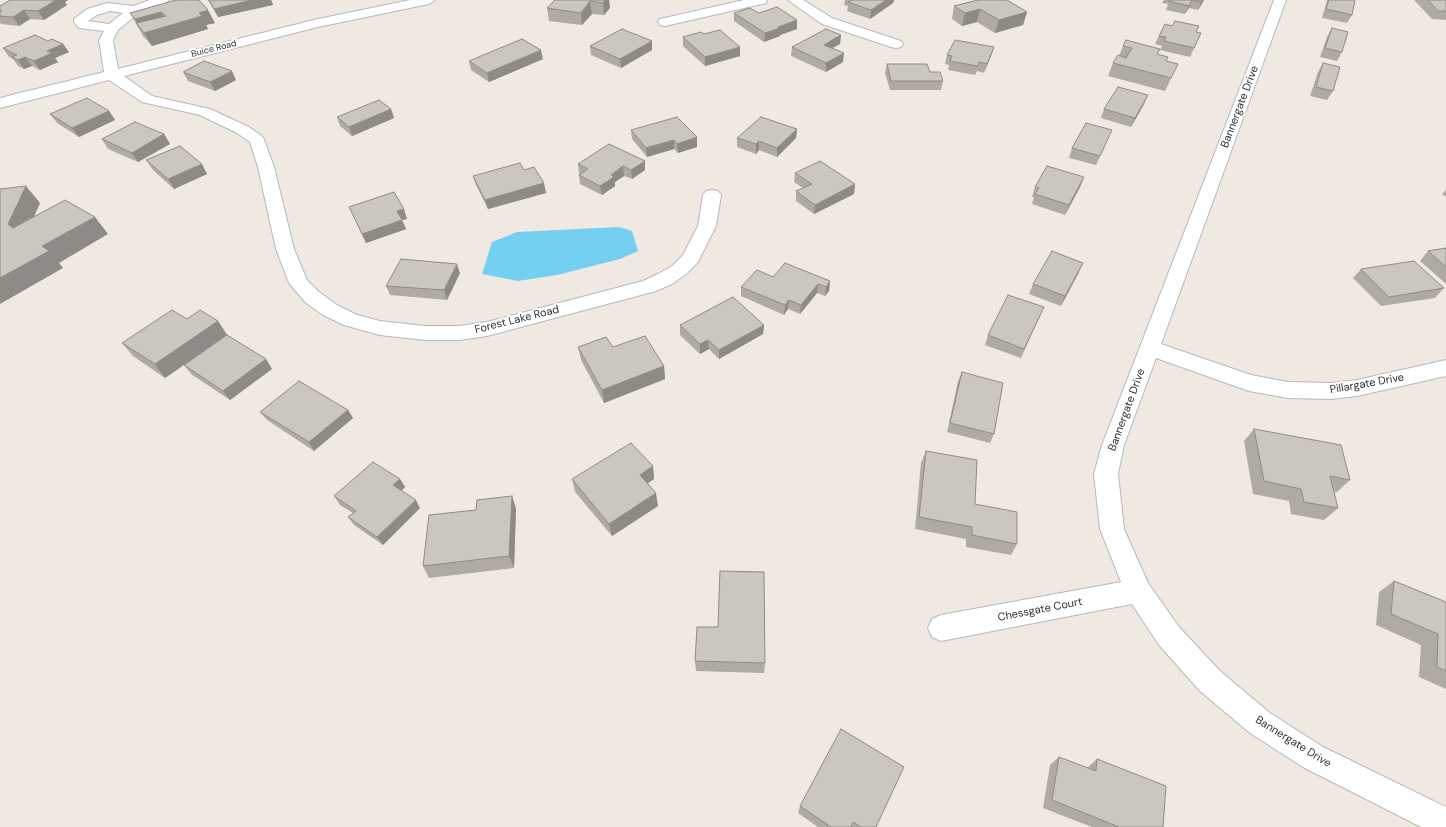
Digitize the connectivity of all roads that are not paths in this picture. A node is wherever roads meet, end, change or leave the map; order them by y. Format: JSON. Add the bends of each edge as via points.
{"nodes":[{"id":1,"x":162,"y":0,"type":"edge"},
{"id":2,"x":429,"y":0,"type":"edge"},
{"id":3,"x":761,"y":0,"type":"edge"},
{"id":4,"x":794,"y":0,"type":"edge"},
{"id":5,"x":1280,"y":0,"type":"edge"},
{"id":6,"x":134,"y":10,"type":"junction"},
{"id":7,"x":665,"y":22,"type":"dead end"},
{"id":8,"x":112,"y":28,"type":"junction"},
{"id":9,"x":896,"y":44,"type":"dead end"},
{"id":10,"x":112,"y":75,"type":"junction"},
{"id":11,"x":0,"y":103,"type":"edge"},
{"id":12,"x":712,"y":195,"type":"dead end"},
{"id":13,"x":1149,"y":347,"type":"junction"},
{"id":14,"x":1446,"y":368,"type":"edge"},
{"id":15,"x":1138,"y":591,"type":"junction"},
{"id":16,"x":941,"y":628,"type":"dead end"},
{"id":17,"x":1446,"y":823,"type":"edge"}],
"edges":[{"from":1,"to":6,"type":"street"},
{"from":2,"to":10,"type":"street","name":"Buice Road","via":[[318,23]]},
{"from":3,"to":7,"type":"street"},
{"from":4,"to":9,"type":"street","via":[[827,21]]},
{"from":5,"to":13,"type":"street","name":"Bannergate Drive"},
{"from":6,"to":8,"type":"street"},
{"from":6,"to":8,"type":"street","via":[[104,8],[81,19],[84,25]]},
{"from":8,"to":10,"type":"street","via":[[106,40]]},
{"from":10,"to":11,"type":"street","name":"Buice Road"},
{"from":10,"to":12,"type":"street","name":"Forest Lake Road","via":[[147,98],[205,112],[243,130],[257,140],[285,249],[299,283],[312,297],[330,310],[351,320],[380,328],[425,334],[487,329],[649,286],[679,270],[691,258],[707,226]]},
{"from":13,"to":14,"type":"street","name":"Pillargate Drive","via":[[1249,383],[1288,390],[1350,389]]},
{"from":13,"to":15,"type":"street","name":"Bannergate Drive","via":[[1113,445],[1106,474],[1112,529]]},
{"from":15,"to":16,"type":"street","name":"Chessgate Court"},
{"from":15,"to":17,"type":"street","name":"Bannergate Drive","via":[[1169,636],[1210,681],[1260,723],[1313,757]]}]}
